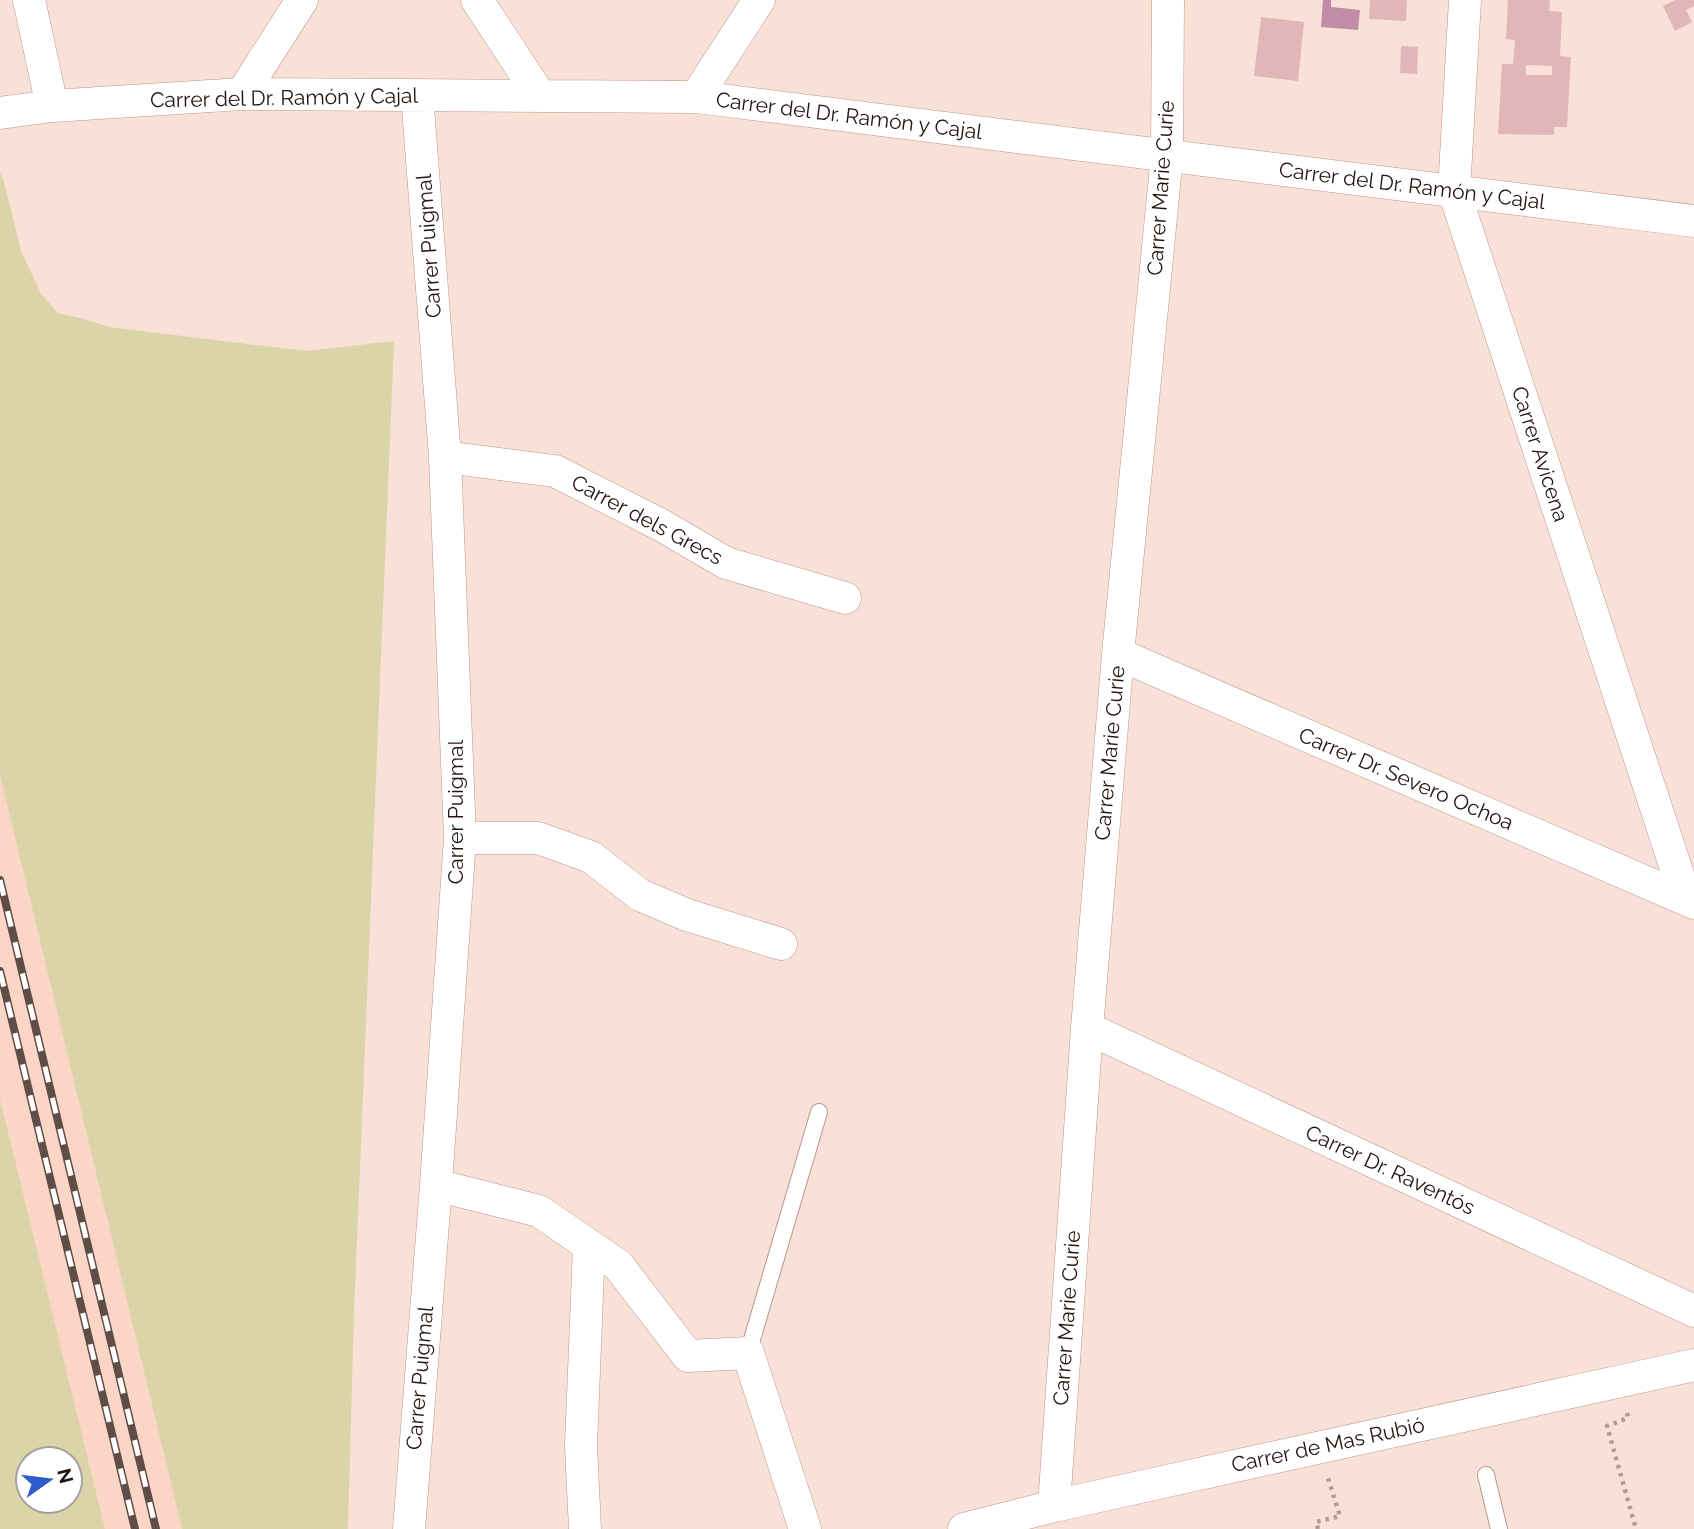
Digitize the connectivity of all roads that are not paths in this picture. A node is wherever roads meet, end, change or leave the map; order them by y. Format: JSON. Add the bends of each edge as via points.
{"nodes":[{"id":1,"x":29,"y":0,"type":"edge"},
{"id":2,"x":302,"y":0,"type":"edge"},
{"id":3,"x":477,"y":0,"type":"edge"},
{"id":4,"x":759,"y":0,"type":"edge"},
{"id":5,"x":1168,"y":0,"type":"edge"},
{"id":6,"x":1465,"y":0,"type":"edge"},
{"id":7,"x":242,"y":94,"type":"junction"},
{"id":8,"x":417,"y":95,"type":"junction"},
{"id":9,"x":540,"y":96,"type":"junction"},
{"id":10,"x":696,"y":97,"type":"junction"},
{"id":11,"x":52,"y":106,"type":"junction"},
{"id":12,"x":0,"y":113,"type":"edge"},
{"id":13,"x":1167,"y":156,"type":"junction"},
{"id":14,"x":1454,"y":191,"type":"junction"},
{"id":15,"x":1694,"y":221,"type":"edge"},
{"id":16,"x":445,"y":457,"type":"junction"},
{"id":17,"x":845,"y":598,"type":"dead end"},
{"id":18,"x":1118,"y":654,"type":"junction"},
{"id":19,"x":460,"y":838,"type":"junction"},
{"id":20,"x":1690,"y":901,"type":"edge"},
{"id":21,"x":781,"y":944,"type":"dead end"},
{"id":22,"x":1087,"y":1028,"type":"junction"},
{"id":23,"x":819,"y":1112,"type":"dead end"},
{"id":24,"x":436,"y":1185,"type":"junction"},
{"id":25,"x":589,"y":1246,"type":"junction"},
{"id":26,"x":1694,"y":1311,"type":"edge"},
{"id":27,"x":748,"y":1353,"type":"junction"},
{"id":28,"x":1694,"y":1365,"type":"edge"},
{"id":29,"x":1486,"y":1475,"type":"dead end"},
{"id":30,"x":1054,"y":1506,"type":"junction"},
{"id":31,"x":408,"y":1529,"type":"edge"},
{"id":32,"x":585,"y":1529,"type":"edge"},
{"id":33,"x":805,"y":1529,"type":"edge"},
{"id":34,"x":964,"y":1529,"type":"edge"},
{"id":35,"x":1499,"y":1529,"type":"edge"}],
"edges":[{"from":1,"to":11,"type":"street"},
{"from":2,"to":7,"type":"street"},
{"from":3,"to":9,"type":"street"},
{"from":4,"to":10,"type":"street"},
{"from":5,"to":13,"type":"street","name":"Carrer Marie Curie"},
{"from":6,"to":14,"type":"street","name":"Carrer Avicena"},
{"from":7,"to":8,"type":"street","name":"Carrer del Dr. Ramón y Cajal"},
{"from":7,"to":11,"type":"street","name":"Carrer del Dr. Ramón y Cajal"},
{"from":8,"to":9,"type":"street","name":"Carrer del Dr. Ramón y Cajal"},
{"from":8,"to":16,"type":"street","name":"Carrer Puigmal"},
{"from":9,"to":10,"type":"street","name":"Carrer del Dr. Ramón y Cajal"},
{"from":10,"to":13,"type":"street","name":"Carrer del Dr. Ramón y Cajal"},
{"from":11,"to":12,"type":"street","name":"Carrer del Dr. Ramón y Cajal"},
{"from":13,"to":14,"type":"street","name":"Carrer del Dr. Ramón y Cajal"},
{"from":13,"to":18,"type":"street","name":"Carrer Marie Curie"},
{"from":14,"to":15,"type":"street","name":"Carrer del Dr. Ramón y Cajal"},
{"from":14,"to":20,"type":"street","name":"Carrer Avicena"},
{"from":16,"to":17,"type":"street","name":"Carrer dels Grecs","via":[[555,471],[726,563]]},
{"from":16,"to":19,"type":"street","name":"Carrer Puigmal"},
{"from":18,"to":20,"type":"street","name":"Carrer Dr. Severo Ochoa"},
{"from":18,"to":22,"type":"street","name":"Carrer Marie Curie"},
{"from":19,"to":21,"type":"street","via":[[538,838],[591,857],[640,895]]},
{"from":19,"to":24,"type":"street","name":"Carrer Puigmal"},
{"from":22,"to":26,"type":"street","name":"Carrer Dr. Raventós"},
{"from":22,"to":30,"type":"street","name":"Carrer Marie Curie"},
{"from":23,"to":27,"type":"lane"},
{"from":24,"to":25,"type":"street","via":[[539,1211]]},
{"from":24,"to":31,"type":"street","name":"Carrer Puigmal"},
{"from":25,"to":27,"type":"street","via":[[618,1265],[688,1356]]},
{"from":25,"to":32,"type":"street","via":[[581,1446]]},
{"from":27,"to":33,"type":"street"},
{"from":28,"to":30,"type":"street","name":"Carrer de Mas Rubió"},
{"from":29,"to":35,"type":"lane"},
{"from":30,"to":34,"type":"street","name":"Carrer de Mas Rubió"}]}
